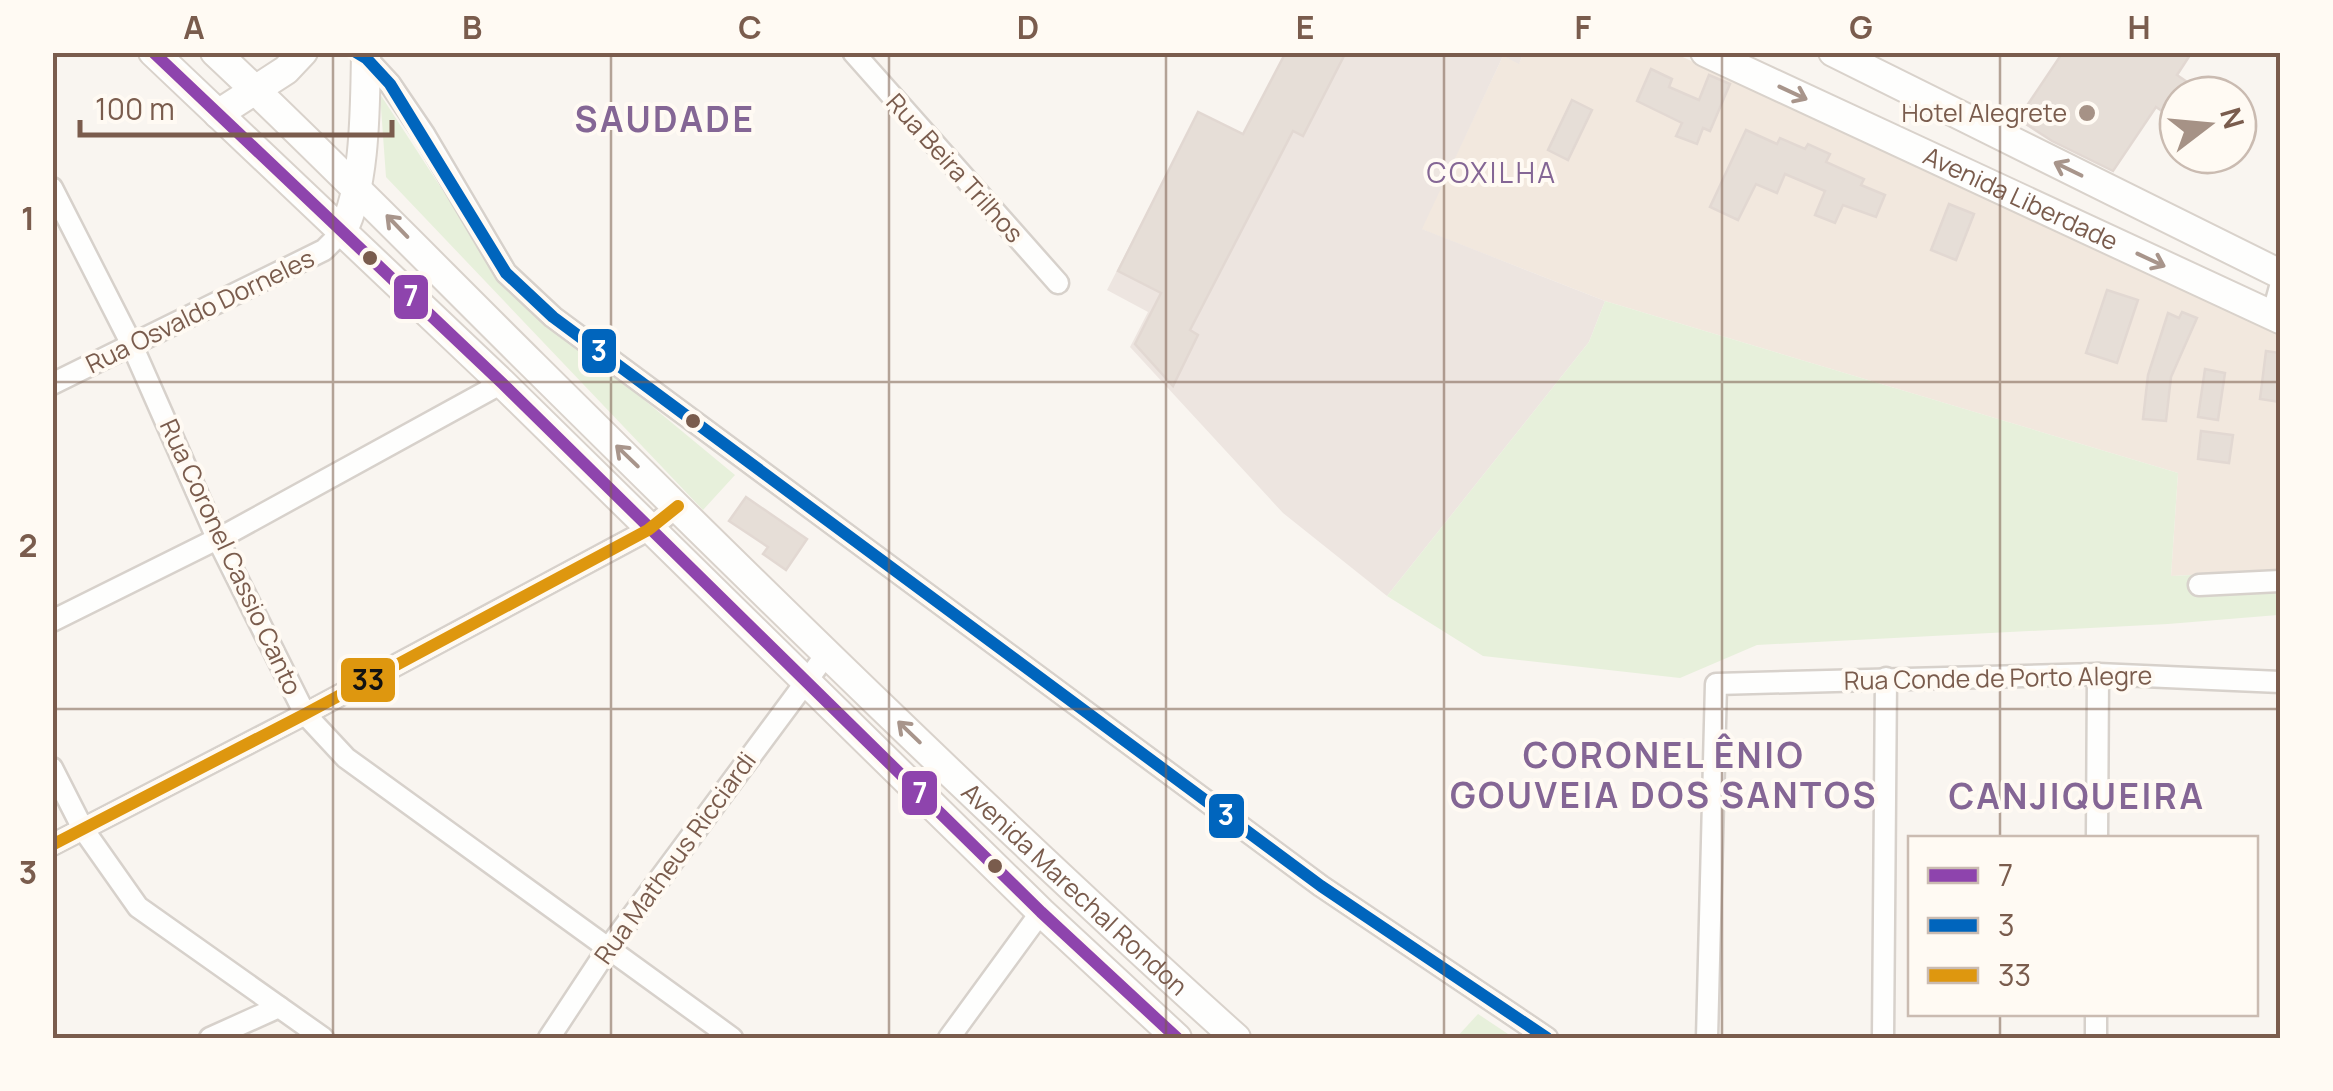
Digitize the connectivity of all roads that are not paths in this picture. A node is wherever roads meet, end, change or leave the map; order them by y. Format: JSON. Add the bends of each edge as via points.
{"nodes":[{"id":1,"x":153,"y":52,"type":"edge"},
{"id":2,"x":215,"y":52,"type":"edge"},
{"id":3,"x":303,"y":52,"type":"edge"},
{"id":4,"x":853,"y":52,"type":"edge"},
{"id":5,"x":1704,"y":52,"type":"edge"},
{"id":6,"x":1833,"y":52,"type":"edge"},
{"id":7,"x":363,"y":54,"type":"edge"},
{"id":8,"x":255,"y":90,"type":"junction"},
{"id":9,"x":218,"y":114,"type":"junction"},
{"id":10,"x":52,"y":188,"type":"edge"},
{"id":11,"x":358,"y":188,"type":"junction"},
{"id":12,"x":342,"y":232,"type":"junction"},
{"id":13,"x":2280,"y":274,"type":"edge"},
{"id":14,"x":1058,"y":283,"type":"dead end"},
{"id":15,"x":2280,"y":287,"type":"edge"},
{"id":16,"x":2276,"y":317,"type":"edge"},
{"id":17,"x":131,"y":343,"type":"junction"},
{"id":18,"x":52,"y":384,"type":"edge"},
{"id":19,"x":502,"y":384,"type":"junction"},
{"id":20,"x":678,"y":506,"type":"junction"},
{"id":21,"x":648,"y":530,"type":"junction"},
{"id":22,"x":217,"y":538,"type":"junction"},
{"id":23,"x":2280,"y":581,"type":"edge"},
{"id":24,"x":2199,"y":585,"type":"dead end"},
{"id":25,"x":52,"y":621,"type":"edge"},
{"id":26,"x":828,"y":652,"type":"junction"},
{"id":27,"x":2098,"y":674,"type":"junction"},
{"id":28,"x":1886,"y":678,"type":"junction"},
{"id":29,"x":804,"y":680,"type":"junction"},
{"id":30,"x":2280,"y":682,"type":"edge"},
{"id":31,"x":306,"y":714,"type":"junction"},
{"id":32,"x":52,"y":768,"type":"edge"},
{"id":33,"x":82,"y":829,"type":"junction"},
{"id":34,"x":2097,"y":836,"type":"edge"},
{"id":35,"x":52,"y":845,"type":"edge"},
{"id":36,"x":1041,"y":912,"type":"junction"},
{"id":37,"x":606,"y":950,"type":"junction"},
{"id":38,"x":279,"y":1006,"type":"junction"},
{"id":39,"x":220,"y":1036,"type":"edge"},
{"id":40,"x":323,"y":1038,"type":"edge"},
{"id":41,"x":549,"y":1038,"type":"edge"},
{"id":42,"x":732,"y":1038,"type":"edge"},
{"id":43,"x":949,"y":1038,"type":"edge"},
{"id":44,"x":1177,"y":1038,"type":"edge"},
{"id":45,"x":1236,"y":1038,"type":"edge"},
{"id":46,"x":1547,"y":1038,"type":"edge"},
{"id":47,"x":1707,"y":1038,"type":"edge"},
{"id":48,"x":1883,"y":1038,"type":"edge"}],
"edges":[{"from":1,"to":9,"type":"main road","name":"Avenida Marechal Rondon"},
{"from":2,"to":8,"type":"main road","name":"Avenida Marechal Rondon"},
{"from":3,"to":8,"type":"main road"},
{"from":4,"to":14,"type":"street","name":"Rua Beira Trilhos"},
{"from":5,"to":16,"type":"main road","name":"Avenida Liberdade","one_way":true},
{"from":13,"to":6,"type":"main road","name":"Avenida Liberdade","one_way":true},
{"from":7,"to":11,"type":"main road"},
{"from":7,"to":46,"type":"street","via":[[424,134],[506,273],[552,317],[1321,886]]},
{"from":8,"to":9,"type":"main road"},
{"from":8,"to":11,"type":"main road","name":"Avenida Marechal Rondon"},
{"from":9,"to":12,"type":"main road","name":"Avenida Marechal Rondon"},
{"from":10,"to":17,"type":"street","name":"Rua Coronel Cassio Canto"},
{"from":11,"to":12,"type":"main road"},
{"from":20,"to":11,"type":"main road","name":"Avenida Marechal Rondon","one_way":true},
{"from":12,"to":17,"type":"street","name":"Rua Osvaldo Dorneles","via":[[324,250]]},
{"from":12,"to":19,"type":"main road","name":"Avenida Marechal Rondon"},
{"from":15,"to":16,"type":"street"},
{"from":17,"to":18,"type":"street","name":"Rua Osvaldo Dorneles"},
{"from":17,"to":22,"type":"street","name":"Rua Coronel Cassio Canto"},
{"from":19,"to":21,"type":"main road","name":"Avenida Marechal Rondon"},
{"from":19,"to":22,"type":"street"},
{"from":20,"to":21,"type":"street"},
{"from":20,"to":26,"type":"main road","name":"Avenida Marechal Rondon"},
{"from":21,"to":29,"type":"main road","name":"Avenida Marechal Rondon"},
{"from":21,"to":31,"type":"street"},
{"from":22,"to":25,"type":"street"},
{"from":22,"to":31,"type":"street","name":"Rua Coronel Cassio Canto"},
{"from":23,"to":24,"type":"street"},
{"from":26,"to":29,"type":"street"},
{"from":45,"to":26,"type":"main road","name":"Avenida Marechal Rondon","one_way":true,"via":[[1064,884]]},
{"from":27,"to":28,"type":"street","name":"Rua Conde de Porto Alegre"},
{"from":27,"to":30,"type":"street","name":"Rua Conde de Porto Alegre"},
{"from":27,"to":34,"type":"street"},
{"from":28,"to":47,"type":"street","name":"Rua Conde de Porto Alegre","via":[[1716,684]]},
{"from":28,"to":48,"type":"street"},
{"from":29,"to":36,"type":"main road","name":"Avenida Marechal Rondon"},
{"from":29,"to":37,"type":"street","name":"Rua Matheus Ricciardi"},
{"from":31,"to":33,"type":"street"},
{"from":31,"to":37,"type":"street","name":"Rua Coronel Cassio Canto","via":[[346,758]]},
{"from":32,"to":33,"type":"street"},
{"from":33,"to":35,"type":"street"},
{"from":33,"to":38,"type":"street","via":[[138,907]]},
{"from":36,"to":43,"type":"street"},
{"from":36,"to":44,"type":"main road","name":"Avenida Marechal Rondon"},
{"from":37,"to":41,"type":"street","name":"Rua Matheus Ricciardi"},
{"from":37,"to":42,"type":"street","name":"Rua Coronel Cassio Canto"},
{"from":38,"to":39,"type":"street"},
{"from":38,"to":40,"type":"street"}]}
